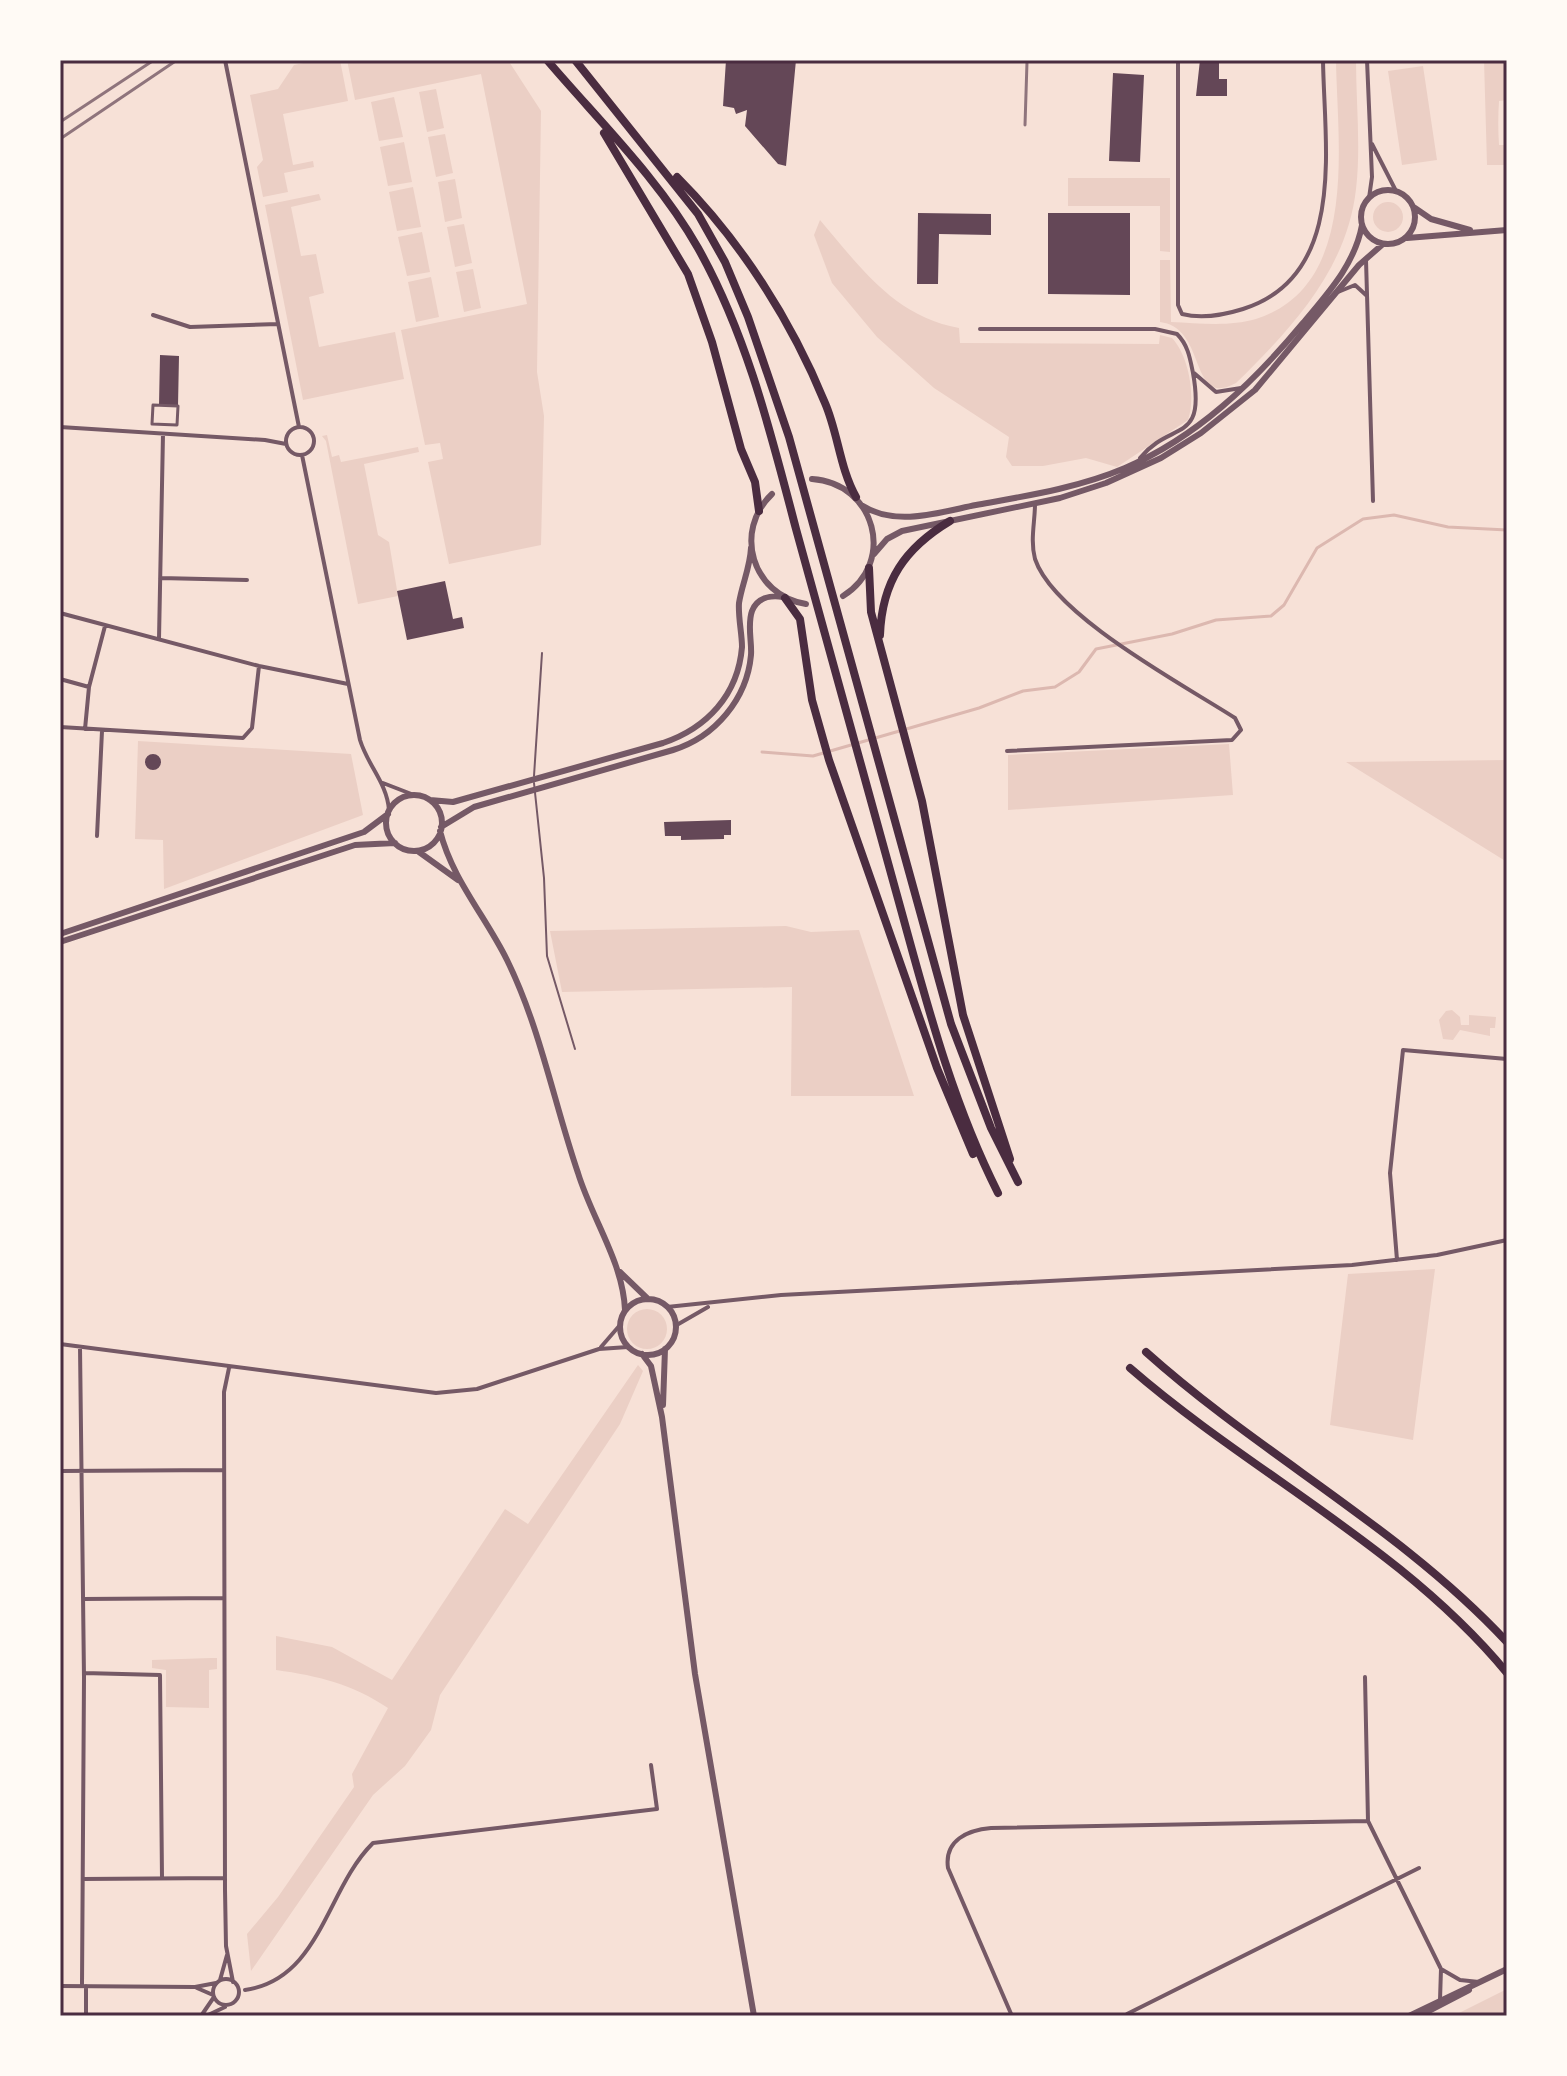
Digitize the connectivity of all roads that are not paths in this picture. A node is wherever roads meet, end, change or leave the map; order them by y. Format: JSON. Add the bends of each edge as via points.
{"nodes":[{"id":1,"x":225,"y":60,"type":"edge"},
{"id":2,"x":547,"y":60,"type":"edge"},
{"id":3,"x":575,"y":60,"type":"edge"},
{"id":4,"x":1178,"y":60,"type":"edge"},
{"id":5,"x":1323,"y":60,"type":"edge"},
{"id":6,"x":1367,"y":60,"type":"edge"},
{"id":7,"x":591,"y":112,"type":"junction"},
{"id":8,"x":1370,"y":139,"type":"junction"},
{"id":9,"x":651,"y":151,"type":"junction"},
{"id":10,"x":1396,"y":191,"type":"junction"},
{"id":11,"x":1369,"y":198,"type":"junction"},
{"id":12,"x":1413,"y":206,"type":"junction"},
{"id":13,"x":1362,"y":225,"type":"junction"},
{"id":14,"x":1507,"y":230,"type":"edge"},
{"id":15,"x":1478,"y":232,"type":"junction"},
{"id":16,"x":1405,"y":238,"type":"junction"},
{"id":17,"x":1383,"y":244,"type":"junction"},
{"id":18,"x":1366,"y":257,"type":"junction"},
{"id":19,"x":1338,"y":292,"type":"junction"},
{"id":20,"x":1368,"y":298,"type":"junction"},
{"id":21,"x":153,"y":315,"type":"dead end"},
{"id":22,"x":278,"y":324,"type":"junction"},
{"id":23,"x":980,"y":329,"type":"dead end"},
{"id":24,"x":1193,"y":371,"type":"junction"},
{"id":25,"x":1249,"y":385,"type":"junction"},
{"id":26,"x":152,"y":424,"type":"joint"},
{"id":27,"x":60,"y":427,"type":"edge"},
{"id":28,"x":299,"y":427,"type":"junction"},
{"id":29,"x":163,"y":433,"type":"junction"},
{"id":30,"x":286,"y":444,"type":"junction"},
{"id":31,"x":302,"y":455,"type":"junction"},
{"id":32,"x":1139,"y":461,"type":"junction"},
{"id":33,"x":812,"y":479,"type":"dead end"},
{"id":34,"x":772,"y":494,"type":"dead end"},
{"id":35,"x":856,"y":497,"type":"junction"},
{"id":36,"x":1373,"y":501,"type":"dead end"},
{"id":37,"x":1035,"y":504,"type":"junction"},
{"id":38,"x":863,"y":506,"type":"junction"},
{"id":39,"x":759,"y":511,"type":"junction"},
{"id":40,"x":950,"y":521,"type":"junction"},
{"id":41,"x":751,"y":548,"type":"junction"},
{"id":42,"x":874,"y":554,"type":"junction"},
{"id":43,"x":869,"y":568,"type":"junction"},
{"id":44,"x":160,"y":578,"type":"junction"},
{"id":45,"x":247,"y":580,"type":"dead end"},
{"id":46,"x":843,"y":596,"type":"dead end"},
{"id":47,"x":784,"y":597,"type":"junction"},
{"id":48,"x":806,"y":604,"type":"dead end"},
{"id":49,"x":60,"y":613,"type":"edge"},
{"id":50,"x":105,"y":626,"type":"junction"},
{"id":51,"x":159,"y":639,"type":"junction"},
{"id":52,"x":879,"y":644,"type":"junction"},
{"id":53,"x":542,"y":653,"type":"dead end"},
{"id":54,"x":259,"y":666,"type":"junction"},
{"id":55,"x":60,"y":679,"type":"edge"},
{"id":56,"x":348,"y":684,"type":"junction"},
{"id":57,"x":89,"y":687,"type":"junction"},
{"id":58,"x":60,"y":727,"type":"edge"},
{"id":59,"x":85,"y":730,"type":"junction"},
{"id":60,"x":102,"y":731,"type":"junction"},
{"id":61,"x":1007,"y":751,"type":"dead end"},
{"id":62,"x":534,"y":779,"type":"junction"},
{"id":63,"x":383,"y":783,"type":"junction"},
{"id":64,"x":535,"y":790,"type":"junction"},
{"id":65,"x":414,"y":795,"type":"junction"},
{"id":66,"x":430,"y":800,"type":"junction"},
{"id":67,"x":389,"y":812,"type":"junction"},
{"id":68,"x":441,"y":829,"type":"junction"},
{"id":69,"x":97,"y":836,"type":"dead end"},
{"id":70,"x":395,"y":843,"type":"junction"},
{"id":71,"x":417,"y":851,"type":"junction"},
{"id":72,"x":461,"y":883,"type":"junction"},
{"id":73,"x":60,"y":934,"type":"edge"},
{"id":74,"x":60,"y":942,"type":"edge"},
{"id":75,"x":575,"y":1049,"type":"dead end"},
{"id":76,"x":1507,"y":1059,"type":"edge"},
{"id":77,"x":1507,"y":1240,"type":"edge"},
{"id":78,"x":1397,"y":1260,"type":"junction"},
{"id":79,"x":618,"y":1269,"type":"junction"},
{"id":80,"x":648,"y":1299,"type":"junction"},
{"id":81,"x":714,"y":1304,"type":"junction"},
{"id":82,"x":667,"y":1307,"type":"junction"},
{"id":83,"x":625,"y":1310,"type":"junction"},
{"id":84,"x":620,"y":1325,"type":"junction"},
{"id":85,"x":675,"y":1326,"type":"junction"},
{"id":86,"x":60,"y":1344,"type":"edge"},
{"id":87,"x":80,"y":1347,"type":"junction"},
{"id":88,"x":628,"y":1347,"type":"junction"},
{"id":89,"x":665,"y":1348,"type":"junction"},
{"id":90,"x":599,"y":1349,"type":"junction"},
{"id":91,"x":1146,"y":1352,"type":"dead end"},
{"id":92,"x":642,"y":1354,"type":"junction"},
{"id":93,"x":229,"y":1368,"type":"junction"},
{"id":94,"x":1130,"y":1368,"type":"dead end"},
{"id":95,"x":662,"y":1417,"type":"junction"},
{"id":96,"x":224,"y":1470,"type":"junction"},
{"id":97,"x":60,"y":1471,"type":"edge"},
{"id":98,"x":82,"y":1471,"type":"junction"},
{"id":99,"x":224,"y":1598,"type":"junction"},
{"id":100,"x":83,"y":1599,"type":"junction"},
{"id":101,"x":1507,"y":1642,"type":"edge"},
{"id":102,"x":84,"y":1673,"type":"junction"},
{"id":103,"x":1507,"y":1673,"type":"edge"},
{"id":104,"x":1365,"y":1677,"type":"dead end"},
{"id":105,"x":651,"y":1765,"type":"dead end"},
{"id":106,"x":1368,"y":1821,"type":"junction"},
{"id":107,"x":1419,"y":1868,"type":"dead end"},
{"id":108,"x":162,"y":1878,"type":"junction"},
{"id":109,"x":225,"y":1878,"type":"junction"},
{"id":110,"x":83,"y":1879,"type":"junction"},
{"id":111,"x":1397,"y":1879,"type":"junction"},
{"id":112,"x":227,"y":1953,"type":"junction"},
{"id":113,"x":1441,"y":1969,"type":"junction"},
{"id":114,"x":1507,"y":1969,"type":"edge"},
{"id":115,"x":1489,"y":1978,"type":"junction"},
{"id":116,"x":218,"y":1982,"type":"junction"},
{"id":117,"x":233,"y":1982,"type":"junction"},
{"id":118,"x":1481,"y":1982,"type":"junction"},
{"id":119,"x":60,"y":1986,"type":"edge"},
{"id":120,"x":84,"y":1986,"type":"junction"},
{"id":121,"x":195,"y":1987,"type":"junction"},
{"id":122,"x":245,"y":1990,"type":"dead end"},
{"id":123,"x":213,"y":1996,"type":"junction"},
{"id":124,"x":1440,"y":2000,"type":"junction"},
{"id":125,"x":232,"y":2004,"type":"junction"},
{"id":126,"x":1127,"y":2014,"type":"dead end"},
{"id":127,"x":86,"y":2016,"type":"edge"},
{"id":128,"x":204,"y":2016,"type":"edge"},
{"id":129,"x":754,"y":2016,"type":"edge"},
{"id":130,"x":1012,"y":2016,"type":"edge"},
{"id":131,"x":1409,"y":2016,"type":"edge"},
{"id":132,"x":1419,"y":2016,"type":"edge"}],
"edges":[{"from":1,"to":22,"type":"street"},
{"from":2,"to":7,"type":"highway"},
{"from":3,"to":9,"type":"highway"},
{"from":4,"to":5,"type":"street","via":[[1178,305],[1188,315],[1231,312],[1272,295],[1300,268],[1318,235],[1324,209]]},
{"from":6,"to":8,"type":"street"},
{"from":7,"to":39,"type":"highway","via":[[688,274],[755,482]]},
{"from":7,"to":47,"type":"highway","via":[[682,223],[734,325],[772,440],[948,1076],[998,1193],[952,1109],[822,740],[802,627]]},
{"from":8,"to":10,"type":"street"},
{"from":8,"to":11,"type":"street"},
{"from":9,"to":35,"type":"highway","via":[[701,201],[772,300],[817,384]]},
{"from":9,"to":52,"type":"highway","via":[[706,226],[748,317],[789,437],[951,1024],[986,1118],[1018,1182],[963,1015],[932,845]]},
{"from":10,"to":11,"type":"street"},
{"from":10,"to":12,"type":"street"},
{"from":11,"to":13,"type":"street"},
{"from":12,"to":15,"type":"street","via":[[1431,219]]},
{"from":12,"to":16,"type":"street","via":[[1414,223]]},
{"from":13,"to":17,"type":"street"},
{"from":13,"to":25,"type":"street","via":[[1339,278]]},
{"from":14,"to":15,"type":"street"},
{"from":15,"to":16,"type":"street"},
{"from":16,"to":17,"type":"street"},
{"from":17,"to":18,"type":"street"},
{"from":18,"to":19,"type":"street"},
{"from":18,"to":20,"type":"street"},
{"from":19,"to":20,"type":"street","via":[[1358,286]]},
{"from":19,"to":37,"type":"street","via":[[1255,390],[1201,433],[1128,474]]},
{"from":20,"to":36,"type":"street"},
{"from":21,"to":22,"type":"street","via":[[190,327]]},
{"from":22,"to":28,"type":"street"},
{"from":23,"to":24,"type":"street","via":[[1168,331],[1184,341]]},
{"from":24,"to":25,"type":"street","via":[[1216,392]]},
{"from":24,"to":32,"type":"street","via":[[1197,403],[1190,422]]},
{"from":25,"to":32,"type":"street","via":[[1198,426]]},
{"from":26,"to":26,"type":"street","via":[[177,425],[178,406],[153,405]]},
{"from":27,"to":29,"type":"street"},
{"from":28,"to":30,"type":"street","via":[[290,431]]},
{"from":28,"to":31,"type":"street","via":[[310,431],[313,441]]},
{"from":29,"to":30,"type":"street"},
{"from":29,"to":44,"type":"street"},
{"from":30,"to":31,"type":"street","via":[[292,453]]},
{"from":31,"to":56,"type":"street"},
{"from":32,"to":38,"type":"street","via":[[1084,482],[937,513],[893,516]]},
{"from":33,"to":35,"type":"street","via":[[838,485]]},
{"from":34,"to":39,"type":"street"},
{"from":35,"to":38,"type":"street"},
{"from":37,"to":40,"type":"street"},
{"from":37,"to":61,"type":"street","via":[[1032,542],[1041,571],[1063,597],[1111,638],[1235,718],[1241,727],[1238,737],[1227,741]]},
{"from":38,"to":42,"type":"street","via":[[874,529]]},
{"from":39,"to":41,"type":"street"},
{"from":40,"to":42,"type":"street","via":[[896,533]]},
{"from":40,"to":52,"type":"highway","via":[[915,545],[892,575]]},
{"from":41,"to":47,"type":"street","via":[[759,573]]},
{"from":41,"to":62,"type":"street","via":[[739,604],[739,665],[714,714],[678,738]]},
{"from":42,"to":43,"type":"street"},
{"from":43,"to":46,"type":"street"},
{"from":43,"to":52,"type":"highway"},
{"from":44,"to":45,"type":"street"},
{"from":44,"to":51,"type":"street"},
{"from":47,"to":48,"type":"street"},
{"from":47,"to":64,"type":"street","via":[[762,599],[754,608],[746,681],[729,711],[704,736],[684,747]]},
{"from":49,"to":50,"type":"street"},
{"from":50,"to":51,"type":"street"},
{"from":50,"to":57,"type":"street"},
{"from":51,"to":54,"type":"street"},
{"from":53,"to":62,"type":"lane"},
{"from":54,"to":56,"type":"street"},
{"from":54,"to":60,"type":"street","via":[[248,736]]},
{"from":55,"to":57,"type":"street"},
{"from":56,"to":63,"type":"street","via":[[364,754]]},
{"from":57,"to":59,"type":"street"},
{"from":58,"to":59,"type":"street"},
{"from":59,"to":60,"type":"street"},
{"from":60,"to":69,"type":"street"},
{"from":62,"to":64,"type":"lane"},
{"from":62,"to":66,"type":"street","via":[[453,802]]},
{"from":63,"to":65,"type":"street"},
{"from":63,"to":67,"type":"street"},
{"from":64,"to":68,"type":"street","via":[[465,811]]},
{"from":64,"to":75,"type":"lane","via":[[547,956]]},
{"from":65,"to":66,"type":"street"},
{"from":65,"to":67,"type":"street","via":[[401,798]]},
{"from":66,"to":68,"type":"street","via":[[439,810]]},
{"from":67,"to":70,"type":"street","via":[[387,829]]},
{"from":67,"to":73,"type":"street","via":[[364,832]]},
{"from":68,"to":71,"type":"street","via":[[431,845]]},
{"from":68,"to":72,"type":"street"},
{"from":70,"to":71,"type":"street"},
{"from":70,"to":74,"type":"street","via":[[355,845]]},
{"from":71,"to":72,"type":"street"},
{"from":72,"to":79,"type":"street","via":[[522,996],[578,1175]]},
{"from":76,"to":78,"type":"street","via":[[1403,1050],[1390,1173]]},
{"from":77,"to":78,"type":"street"},
{"from":78,"to":81,"type":"street","via":[[762,1296]]},
{"from":79,"to":80,"type":"street"},
{"from":79,"to":83,"type":"street"},
{"from":80,"to":82,"type":"street"},
{"from":80,"to":83,"type":"street"},
{"from":81,"to":82,"type":"street"},
{"from":81,"to":85,"type":"street"},
{"from":82,"to":85,"type":"street"},
{"from":83,"to":84,"type":"street"},
{"from":84,"to":88,"type":"street"},
{"from":84,"to":90,"type":"street"},
{"from":85,"to":89,"type":"street"},
{"from":86,"to":87,"type":"street"},
{"from":87,"to":93,"type":"street"},
{"from":87,"to":98,"type":"street"},
{"from":88,"to":90,"type":"street"},
{"from":88,"to":92,"type":"street"},
{"from":89,"to":92,"type":"street"},
{"from":89,"to":95,"type":"street"},
{"from":90,"to":93,"type":"street","via":[[514,1379],[445,1392]]},
{"from":91,"to":101,"type":"highway","via":[[1235,1426],[1410,1552]]},
{"from":92,"to":95,"type":"street","via":[[651,1366]]},
{"from":93,"to":96,"type":"street"},
{"from":94,"to":103,"type":"highway","via":[[1189,1418],[1396,1567]]},
{"from":95,"to":129,"type":"street","via":[[695,1674]]},
{"from":96,"to":98,"type":"street"},
{"from":96,"to":99,"type":"street"},
{"from":97,"to":98,"type":"street"},
{"from":98,"to":100,"type":"street"},
{"from":99,"to":100,"type":"street"},
{"from":99,"to":109,"type":"street"},
{"from":100,"to":102,"type":"street"},
{"from":102,"to":108,"type":"street","via":[[160,1675]]},
{"from":102,"to":110,"type":"street"},
{"from":104,"to":106,"type":"street"},
{"from":105,"to":122,"type":"street","via":[[657,1809],[373,1843],[288,1974],[267,1987]]},
{"from":106,"to":111,"type":"street"},
{"from":106,"to":130,"type":"street","via":[[991,1828],[964,1834],[949,1850],[948,1870]]},
{"from":107,"to":111,"type":"street"},
{"from":108,"to":109,"type":"street"},
{"from":108,"to":110,"type":"street"},
{"from":109,"to":112,"type":"street"},
{"from":110,"to":120,"type":"street"},
{"from":111,"to":113,"type":"street"},
{"from":111,"to":126,"type":"street"},
{"from":112,"to":116,"type":"street"},
{"from":112,"to":117,"type":"street"},
{"from":113,"to":118,"type":"street","via":[[1460,1980]]},
{"from":113,"to":124,"type":"street"},
{"from":114,"to":115,"type":"street"},
{"from":115,"to":118,"type":"street"},
{"from":115,"to":132,"type":"street"},
{"from":116,"to":117,"type":"street"},
{"from":116,"to":121,"type":"street"},
{"from":116,"to":123,"type":"street"},
{"from":117,"to":125,"type":"street","via":[[239,1993]]},
{"from":118,"to":124,"type":"street"},
{"from":119,"to":120,"type":"street"},
{"from":120,"to":121,"type":"street"},
{"from":120,"to":127,"type":"street"},
{"from":121,"to":123,"type":"street"},
{"from":123,"to":125,"type":"street","via":[[219,2004]]},
{"from":123,"to":128,"type":"street"},
{"from":124,"to":131,"type":"street"},
{"from":125,"to":128,"type":"street"}]}
